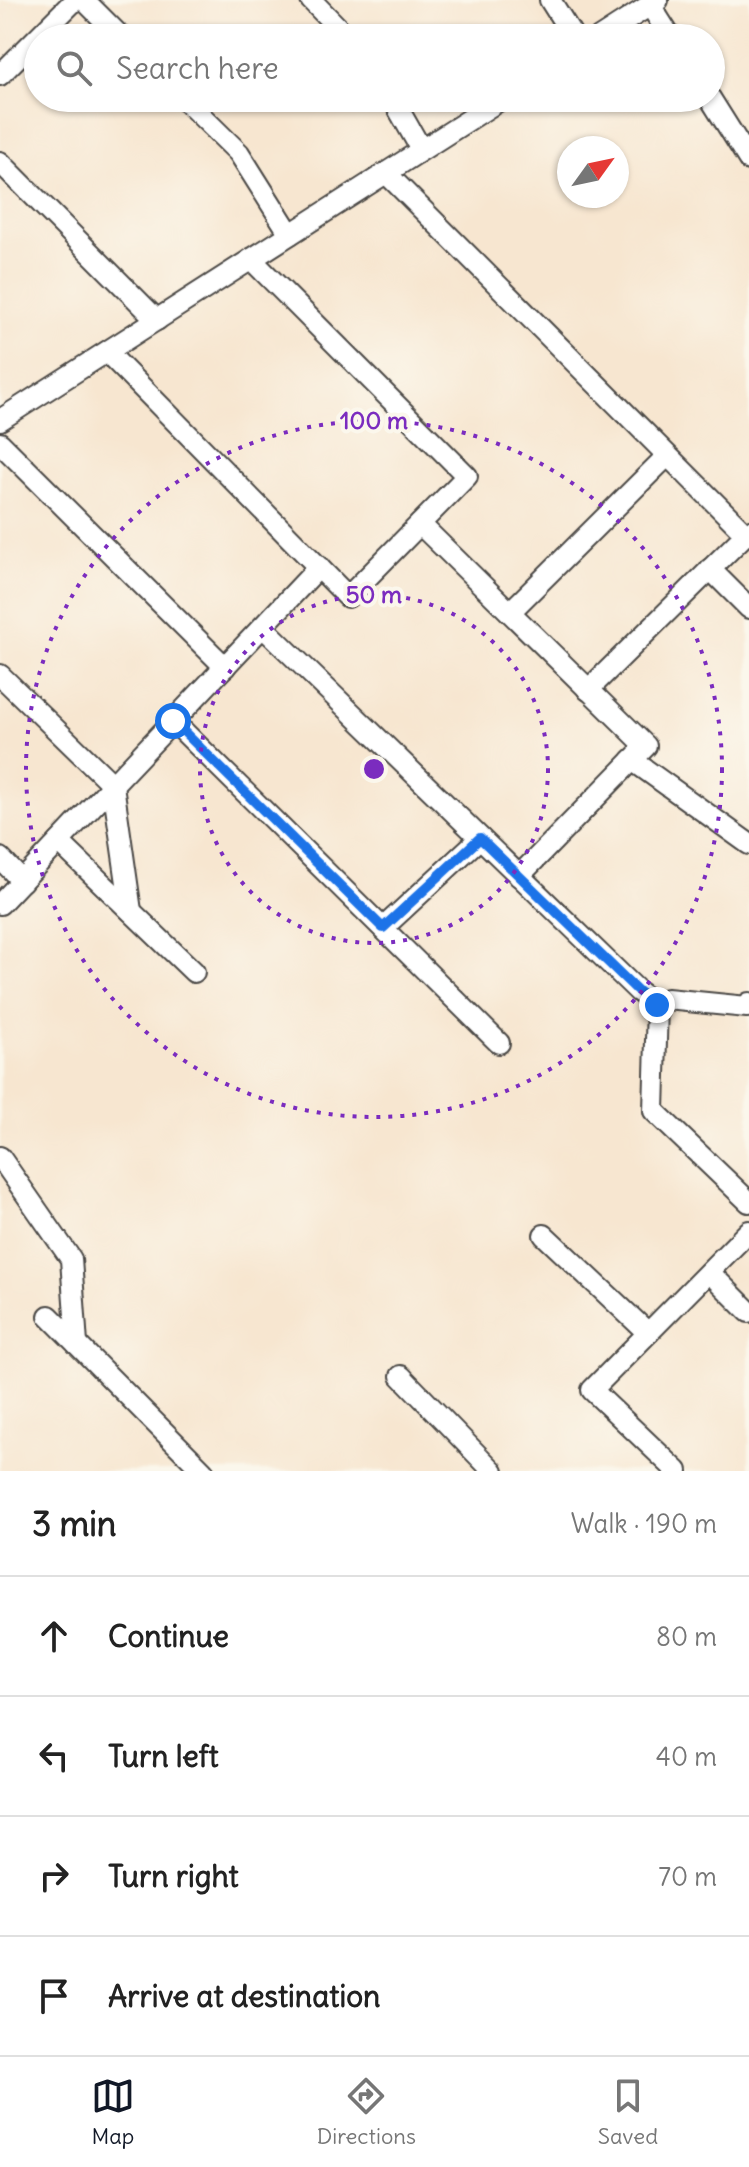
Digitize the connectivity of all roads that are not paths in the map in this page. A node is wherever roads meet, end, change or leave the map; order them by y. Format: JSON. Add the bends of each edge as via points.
{"nodes":[{"id":1,"x":75,"y":0,"type":"edge"},
{"id":2,"x":84,"y":0,"type":"edge"},
{"id":3,"x":311,"y":0,"type":"edge"},
{"id":4,"x":550,"y":0,"type":"edge"},
{"id":5,"x":654,"y":2,"type":"edge"},
{"id":6,"x":48,"y":24,"type":"edge"},
{"id":7,"x":108,"y":24,"type":"edge"},
{"id":8,"x":334,"y":24,"type":"edge"},
{"id":9,"x":565,"y":24,"type":"edge"},
{"id":10,"x":620,"y":24,"type":"edge"},
{"id":11,"x":664,"y":24,"type":"edge"},
{"id":12,"x":24,"y":45,"type":"edge"},
{"id":13,"x":4,"y":63,"type":"edge"},
{"id":14,"x":197,"y":112,"type":"edge"},
{"id":15,"x":400,"y":112,"type":"edge"},
{"id":16,"x":480,"y":112,"type":"edge"},
{"id":17,"x":719,"y":112,"type":"edge"},
{"id":18,"x":421,"y":149,"type":"junction"},
{"id":19,"x":749,"y":160,"type":"edge"},
{"id":20,"x":0,"y":162,"type":"edge"},
{"id":21,"x":386,"y":173,"type":"junction"},
{"id":22,"x":290,"y":234,"type":"junction"},
{"id":23,"x":251,"y":259,"type":"junction"},
{"id":24,"x":157,"y":320,"type":"junction"},
{"id":25,"x":107,"y":352,"type":"junction"},
{"id":26,"x":2,"y":414,"type":"edge"},
{"id":27,"x":0,"y":443,"type":"edge"},
{"id":28,"x":667,"y":456,"type":"junction"},
{"id":29,"x":420,"y":524,"type":"junction"},
{"id":30,"x":747,"y":533,"type":"edge"},
{"id":31,"x":319,"y":567,"type":"junction"},
{"id":32,"x":710,"y":569,"type":"junction"},
{"id":33,"x":749,"y":608,"type":"edge"},
{"id":34,"x":510,"y":612,"type":"junction"},
{"id":35,"x":263,"y":627,"type":"junction"},
{"id":36,"x":225,"y":667,"type":"junction"},
{"id":37,"x":0,"y":675,"type":"edge"},
{"id":38,"x":588,"y":690,"type":"junction"},
{"id":39,"x":173,"y":721,"type":"junction"},
{"id":40,"x":632,"y":760,"type":"junction"},
{"id":41,"x":113,"y":785,"type":"junction"},
{"id":42,"x":480,"y":838,"type":"junction"},
{"id":43,"x":59,"y":842,"type":"junction"},
{"id":44,"x":749,"y":844,"type":"edge"},
{"id":45,"x":0,"y":858,"type":"edge"},
{"id":46,"x":519,"y":876,"type":"junction"},
{"id":47,"x":22,"y":881,"type":"junction"},
{"id":48,"x":0,"y":904,"type":"edge"},
{"id":49,"x":131,"y":911,"type":"junction"},
{"id":50,"x":383,"y":928,"type":"junction"},
{"id":51,"x":194,"y":972,"type":"dead end"},
{"id":52,"x":744,"y":1003,"type":"edge"},
{"id":53,"x":657,"y":1005,"type":"junction"},
{"id":54,"x":499,"y":1043,"type":"dead end"},
{"id":55,"x":0,"y":1157,"type":"edge"},
{"id":56,"x":749,"y":1202,"type":"edge"},
{"id":57,"x":749,"y":1231,"type":"edge"},
{"id":58,"x":544,"y":1235,"type":"dead end"},
{"id":59,"x":709,"y":1272,"type":"junction"},
{"id":60,"x":749,"y":1312,"type":"edge"},
{"id":61,"x":49,"y":1316,"type":"dead end"},
{"id":62,"x":648,"y":1333,"type":"junction"},
{"id":63,"x":77,"y":1344,"type":"junction"},
{"id":64,"x":401,"y":1376,"type":"dead end"},
{"id":65,"x":203,"y":1471,"type":"edge"},
{"id":66,"x":493,"y":1471,"type":"edge"},
{"id":67,"x":677,"y":1471,"type":"edge"}],
"edges":[{"from":1,"to":6,"type":"street"},
{"from":2,"to":7,"type":"street"},
{"from":3,"to":8,"type":"street"},
{"from":4,"to":9,"type":"street"},
{"from":5,"to":10,"type":"street"},
{"from":5,"to":11,"type":"street"},
{"from":12,"to":13,"type":"street"},
{"from":14,"to":22,"type":"street","via":[[239,153]]},
{"from":15,"to":18,"type":"street"},
{"from":16,"to":18,"type":"street"},
{"from":17,"to":19,"type":"street"},
{"from":18,"to":21,"type":"street"},
{"from":20,"to":24,"type":"street"},
{"from":21,"to":22,"type":"street"},
{"from":21,"to":28,"type":"street"},
{"from":22,"to":23,"type":"street"},
{"from":23,"to":24,"type":"street"},
{"from":23,"to":29,"type":"street","via":[[467,476]]},
{"from":24,"to":25,"type":"street"},
{"from":25,"to":26,"type":"street"},
{"from":25,"to":31,"type":"street"},
{"from":27,"to":36,"type":"street"},
{"from":28,"to":30,"type":"street"},
{"from":28,"to":34,"type":"street"},
{"from":29,"to":31,"type":"street","via":[[348,597]]},
{"from":29,"to":34,"type":"street"},
{"from":30,"to":32,"type":"street"},
{"from":31,"to":35,"type":"street"},
{"from":32,"to":33,"type":"street"},
{"from":32,"to":38,"type":"street"},
{"from":34,"to":38,"type":"street"},
{"from":35,"to":36,"type":"street"},
{"from":35,"to":42,"type":"street"},
{"from":36,"to":39,"type":"street"},
{"from":37,"to":41,"type":"street"},
{"from":38,"to":40,"type":"street","via":[[646,746]]},
{"from":39,"to":41,"type":"street"},
{"from":39,"to":50,"type":"street"},
{"from":40,"to":44,"type":"street"},
{"from":40,"to":46,"type":"street"},
{"from":41,"to":43,"type":"street"},
{"from":41,"to":49,"type":"street"},
{"from":42,"to":46,"type":"street"},
{"from":42,"to":50,"type":"street"},
{"from":43,"to":47,"type":"street"},
{"from":43,"to":49,"type":"street"},
{"from":45,"to":47,"type":"street"},
{"from":46,"to":53,"type":"street"},
{"from":47,"to":48,"type":"street"},
{"from":49,"to":51,"type":"street"},
{"from":50,"to":54,"type":"street"},
{"from":52,"to":53,"type":"street","via":[[667,999]]},
{"from":53,"to":56,"type":"street","via":[[654,1111]]},
{"from":55,"to":63,"type":"street","via":[[71,1259]]},
{"from":57,"to":59,"type":"street"},
{"from":58,"to":62,"type":"street"},
{"from":59,"to":60,"type":"street"},
{"from":59,"to":62,"type":"street"},
{"from":61,"to":63,"type":"street"},
{"from":62,"to":67,"type":"street","via":[[592,1390]]},
{"from":63,"to":65,"type":"street"},
{"from":64,"to":66,"type":"street"}]}
